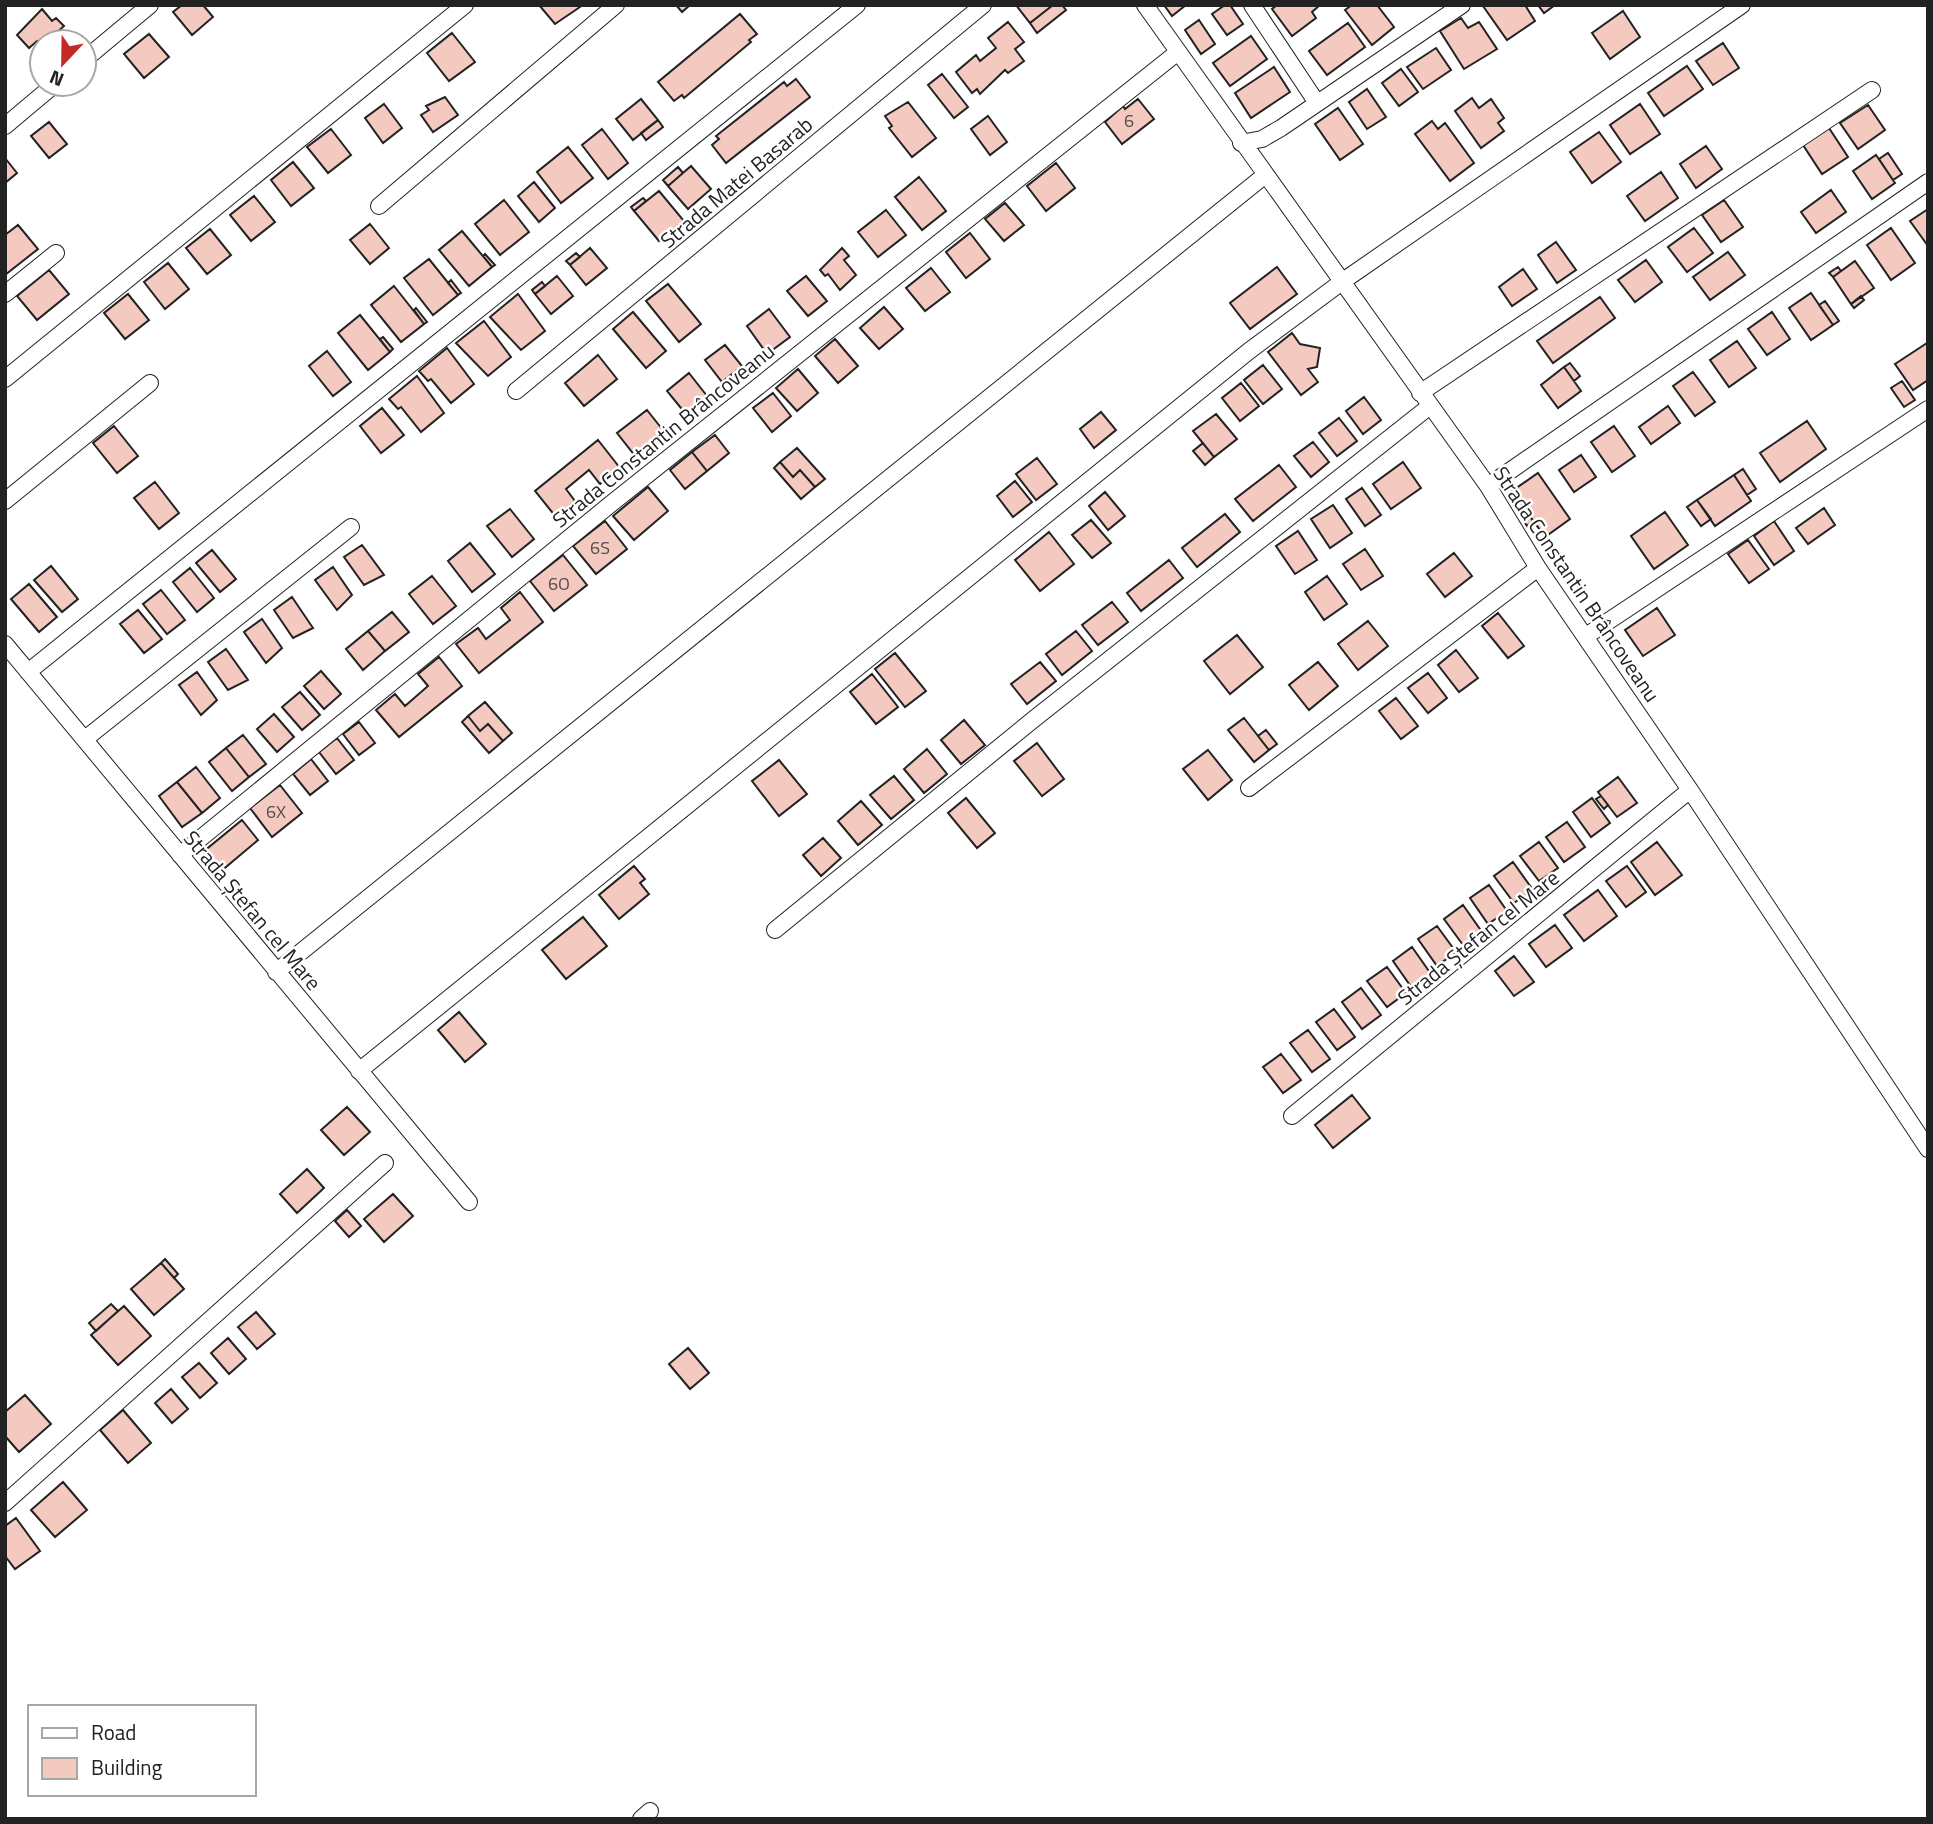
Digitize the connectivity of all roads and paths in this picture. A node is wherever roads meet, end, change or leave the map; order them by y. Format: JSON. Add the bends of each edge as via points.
{"nodes":[{"id":1,"x":150,"y":5,"type":"edge"},
{"id":2,"x":465,"y":5,"type":"edge"},
{"id":3,"x":616,"y":5,"type":"edge"},
{"id":4,"x":857,"y":5,"type":"edge"},
{"id":5,"x":983,"y":5,"type":"edge"},
{"id":6,"x":1145,"y":5,"type":"edge"},
{"id":7,"x":1252,"y":5,"type":"edge"},
{"id":8,"x":1462,"y":5,"type":"edge"},
{"id":9,"x":1742,"y":5,"type":"edge"},
{"id":10,"x":98,"y":48,"type":"edge"},
{"id":11,"x":1178,"y":52,"type":"junction"},
{"id":12,"x":1872,"y":90,"type":"dead end"},
{"id":13,"x":38,"y":98,"type":"edge"},
{"id":14,"x":1317,"y":103,"type":"junction"},
{"id":15,"x":5,"y":126,"type":"edge"},
{"id":16,"x":1241,"y":143,"type":"junction"},
{"id":17,"x":1264,"y":176,"type":"junction"},
{"id":18,"x":1928,"y":182,"type":"edge"},
{"id":19,"x":379,"y":206,"type":"dead end"},
{"id":20,"x":56,"y":253,"type":"dead end"},
{"id":21,"x":1343,"y":282,"type":"junction"},
{"id":22,"x":5,"y":294,"type":"edge"},
{"id":23,"x":5,"y":379,"type":"edge"},
{"id":24,"x":150,"y":383,"type":"dead end"},
{"id":25,"x":516,"y":391,"type":"dead end"},
{"id":26,"x":1425,"y":400,"type":"junction"},
{"id":27,"x":1928,"y":409,"type":"edge"},
{"id":28,"x":1488,"y":486,"type":"junction"},
{"id":29,"x":5,"y":501,"type":"edge"},
{"id":30,"x":351,"y":527,"type":"dead end"},
{"id":31,"x":1538,"y":568,"type":"junction"},
{"id":32,"x":1586,"y":636,"type":"junction"},
{"id":33,"x":5,"y":644,"type":"edge"},
{"id":34,"x":28,"y":672,"type":"junction"},
{"id":35,"x":85,"y":739,"type":"junction"},
{"id":36,"x":1249,"y":788,"type":"dead end"},
{"id":37,"x":1690,"y":790,"type":"junction"},
{"id":38,"x":180,"y":855,"type":"junction"},
{"id":39,"x":775,"y":930,"type":"dead end"},
{"id":40,"x":276,"y":972,"type":"junction"},
{"id":41,"x":359,"y":1071,"type":"junction"},
{"id":42,"x":1292,"y":1116,"type":"dead end"},
{"id":43,"x":1928,"y":1149,"type":"edge"},
{"id":44,"x":386,"y":1163,"type":"dead end"},
{"id":45,"x":469,"y":1202,"type":"dead end"},
{"id":46,"x":5,"y":1503,"type":"edge"}],
"edges":[{"from":1,"to":10,"type":"street"},
{"from":2,"to":23,"type":"street"},
{"from":3,"to":19,"type":"street"},
{"from":4,"to":34,"type":"street"},
{"from":5,"to":25,"type":"street","name":"Strada Matei Basarab"},
{"from":6,"to":11,"type":"street","name":"Strada Constantin Brâncoveanu"},
{"from":7,"to":14,"type":"street"},
{"from":8,"to":14,"type":"street"},
{"from":9,"to":21,"type":"street"},
{"from":11,"to":16,"type":"street","name":"Strada Constantin Brâncoveanu"},
{"from":11,"to":38,"type":"street","name":"Strada Constantin Brâncoveanu","via":[[611,503]]},
{"from":12,"to":26,"type":"street"},
{"from":13,"to":15,"type":"street"},
{"from":14,"to":16,"type":"street","via":[[1262,139]]},
{"from":16,"to":17,"type":"street","name":"Strada Constantin Brâncoveanu"},
{"from":17,"to":21,"type":"street","name":"Strada Constantin Brâncoveanu"},
{"from":17,"to":40,"type":"street"},
{"from":18,"to":28,"type":"street"},
{"from":20,"to":22,"type":"street"},
{"from":21,"to":26,"type":"street","name":"Strada Constantin Brâncoveanu"},
{"from":21,"to":41,"type":"street","via":[[1144,434]]},
{"from":24,"to":29,"type":"street"},
{"from":26,"to":28,"type":"street","name":"Strada Constantin Brâncoveanu"},
{"from":26,"to":39,"type":"street"},
{"from":27,"to":32,"type":"street"},
{"from":28,"to":31,"type":"street","name":"Strada Constantin Brâncoveanu"},
{"from":30,"to":35,"type":"street"},
{"from":31,"to":32,"type":"street","name":"Strada Constantin Brâncoveanu"},
{"from":31,"to":36,"type":"street"},
{"from":32,"to":37,"type":"street","name":"Strada Constantin Brâncoveanu"},
{"from":33,"to":34,"type":"street","name":"Strada Ștefan cel Mare"},
{"from":34,"to":35,"type":"street","name":"Strada Ștefan cel Mare"},
{"from":35,"to":38,"type":"street","name":"Strada Ștefan cel Mare"},
{"from":37,"to":42,"type":"street","name":"Strada Ștefan cel Mare"},
{"from":37,"to":43,"type":"street","name":"Strada Constantin Brâncoveanu"},
{"from":38,"to":40,"type":"street","name":"Strada Ștefan cel Mare"},
{"from":40,"to":41,"type":"street","name":"Strada Ștefan cel Mare"},
{"from":41,"to":45,"type":"street","name":"Strada Ștefan cel Mare"},
{"from":44,"to":46,"type":"street"}]}
